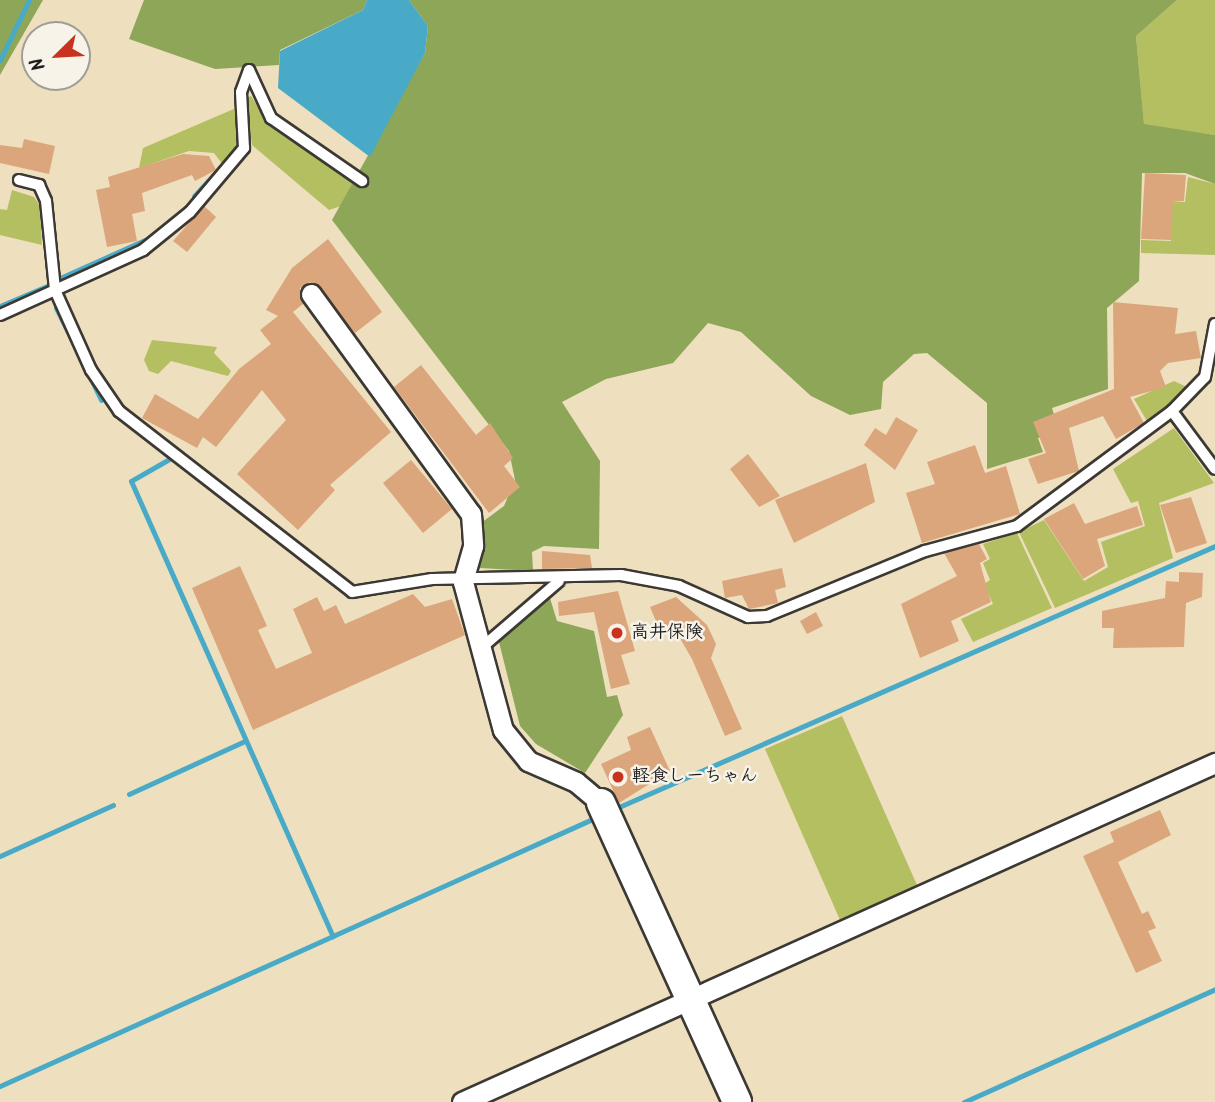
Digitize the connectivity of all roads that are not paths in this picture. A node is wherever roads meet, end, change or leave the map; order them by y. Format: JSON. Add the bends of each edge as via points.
{"nodes":[{"id":1,"x":19,"y":180,"type":"dead end"},
{"id":2,"x":362,"y":181,"type":"dead end"},
{"id":3,"x":55,"y":290,"type":"junction"},
{"id":4,"x":311,"y":294,"type":"dead end"},
{"id":5,"x":0,"y":315,"type":"edge"},
{"id":6,"x":1215,"y":324,"type":"edge"},
{"id":7,"x":1172,"y":411,"type":"junction"},
{"id":8,"x":1215,"y":469,"type":"edge"},
{"id":9,"x":559,"y":581,"type":"junction"},
{"id":10,"x":463,"y":582,"type":"junction"},
{"id":11,"x":479,"y":650,"type":"junction"},
{"id":12,"x":1215,"y":763,"type":"edge"},
{"id":13,"x":606,"y":814,"type":"joint"},
{"id":14,"x":690,"y":999,"type":"junction"},
{"id":15,"x":462,"y":1102,"type":"edge"},
{"id":16,"x":737,"y":1102,"type":"edge"}],
"edges":[{"from":1,"to":3,"type":"lane","via":[[39,185],[46,201]]},
{"from":2,"to":3,"type":"lane","via":[[271,118],[249,70],[241,92],[244,148],[230,168],[168,233]]},
{"from":3,"to":5,"type":"lane"},
{"from":3,"to":10,"type":"lane","via":[[91,370],[119,411],[352,592],[432,579]]},
{"from":4,"to":10,"type":"street","via":[[471,514],[473,546]]},
{"from":6,"to":7,"type":"lane","via":[[1205,377]]},
{"from":7,"to":8,"type":"lane"},
{"from":7,"to":9,"type":"lane","via":[[1017,526],[925,551],[789,611],[748,617],[679,586],[621,575]]},
{"from":9,"to":10,"type":"lane"},
{"from":9,"to":11,"type":"lane"},
{"from":10,"to":11,"type":"street"},
{"from":11,"to":13,"type":"street","via":[[513,749]]},
{"from":12,"to":14,"type":"street"},
{"from":13,"to":14,"type":"street"},
{"from":14,"to":15,"type":"street"},
{"from":14,"to":16,"type":"street"}]}
